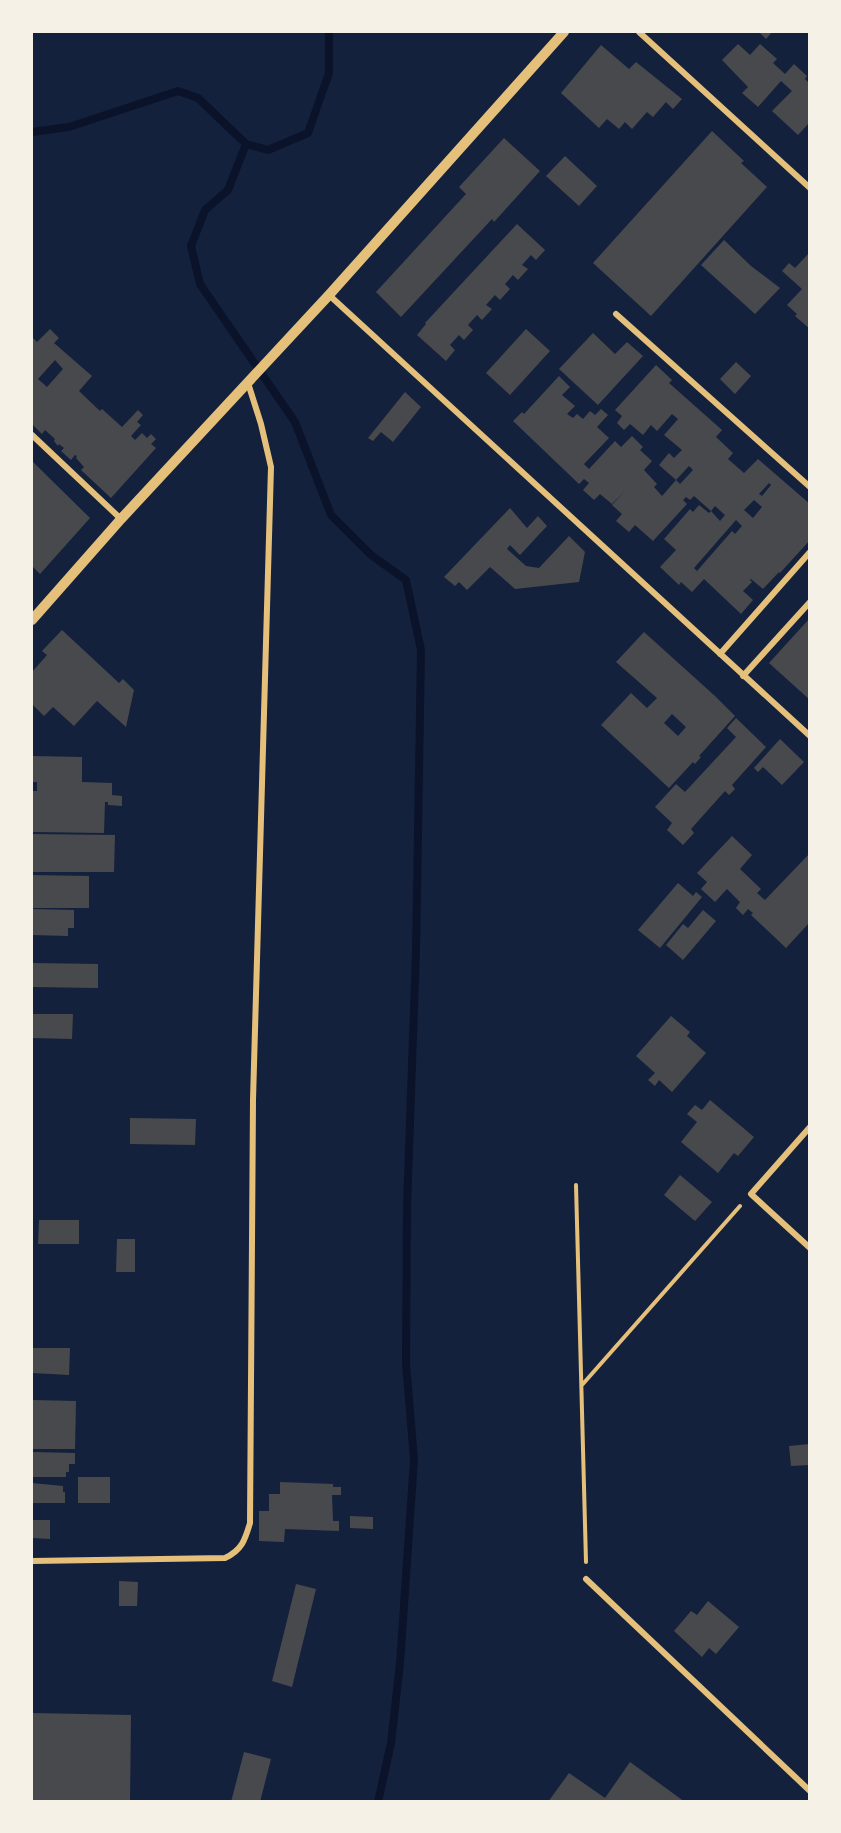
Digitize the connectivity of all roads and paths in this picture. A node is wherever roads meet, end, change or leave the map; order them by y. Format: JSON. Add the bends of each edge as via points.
{"nodes":[{"id":1,"x":564,"y":32,"type":"edge"},
{"id":2,"x":639,"y":32,"type":"edge"},
{"id":3,"x":810,"y":188,"type":"edge"},
{"id":4,"x":329,"y":295,"type":"junction"},
{"id":5,"x":616,"y":314,"type":"dead end"},
{"id":6,"x":248,"y":382,"type":"junction"},
{"id":7,"x":32,"y":435,"type":"edge"},
{"id":8,"x":810,"y":487,"type":"edge"},
{"id":9,"x":121,"y":519,"type":"junction"},
{"id":10,"x":810,"y":552,"type":"edge"},
{"id":11,"x":810,"y":602,"type":"edge"},
{"id":12,"x":32,"y":620,"type":"edge"},
{"id":13,"x":720,"y":654,"type":"junction"},
{"id":14,"x":743,"y":676,"type":"junction"},
{"id":15,"x":810,"y":736,"type":"edge"},
{"id":16,"x":810,"y":1127,"type":"edge"},
{"id":17,"x":576,"y":1185,"type":"dead end"},
{"id":18,"x":751,"y":1194,"type":"junction"},
{"id":19,"x":810,"y":1248,"type":"edge"},
{"id":20,"x":582,"y":1385,"type":"junction"},
{"id":21,"x":32,"y":1561,"type":"edge"},
{"id":22,"x":586,"y":1579,"type":"joint"},
{"id":23,"x":810,"y":1791,"type":"edge"}],
"edges":[{"from":1,"to":4,"type":"street"},
{"from":2,"to":3,"type":"street"},
{"from":4,"to":6,"type":"street"},
{"from":4,"to":13,"type":"street"},
{"from":5,"to":8,"type":"street"},
{"from":6,"to":9,"type":"street"},
{"from":6,"to":21,"type":"street","via":[[271,467],[253,1100],[250,1522],[244,1542],[237,1552],[225,1558]]},
{"from":7,"to":9,"type":"street"},
{"from":9,"to":12,"type":"street"},
{"from":10,"to":13,"type":"street"},
{"from":11,"to":14,"type":"street"},
{"from":13,"to":14,"type":"street"},
{"from":14,"to":15,"type":"street"},
{"from":16,"to":18,"type":"street"},
{"from":17,"to":20,"type":"path"},
{"from":18,"to":19,"type":"street"},
{"from":18,"to":20,"type":"path"},
{"from":20,"to":22,"type":"path"},
{"from":22,"to":23,"type":"street"}]}
